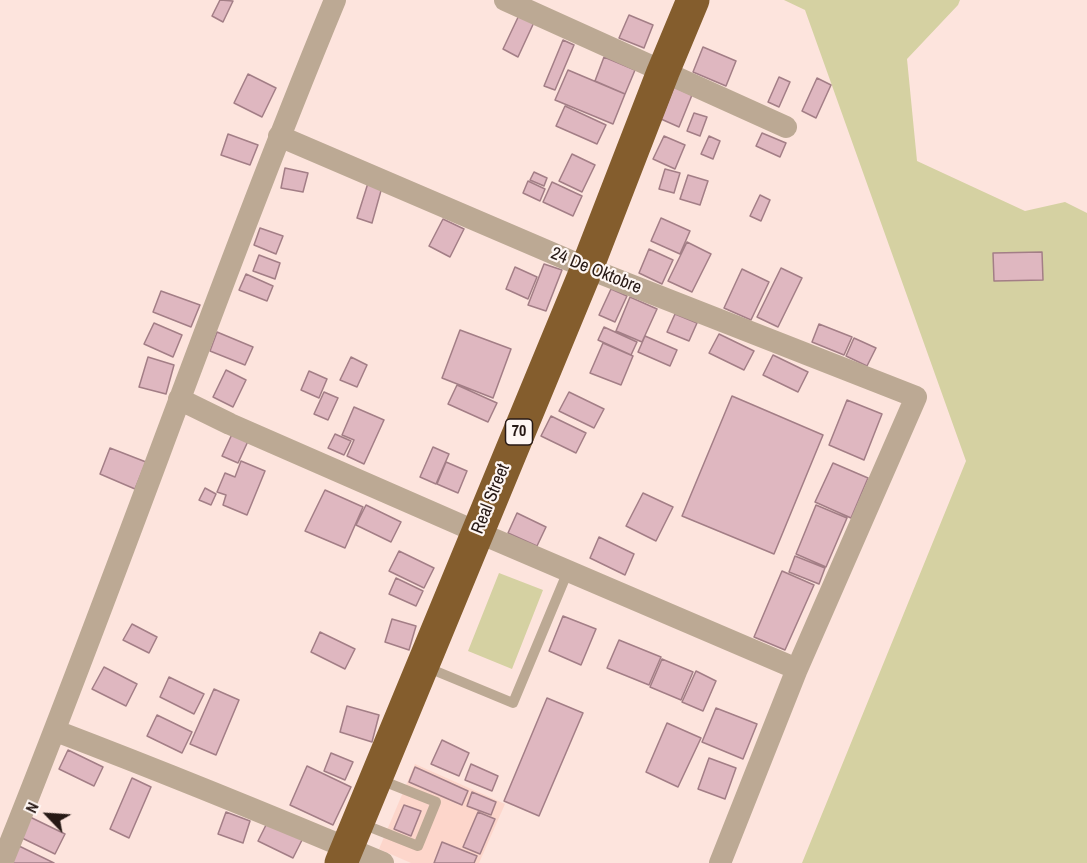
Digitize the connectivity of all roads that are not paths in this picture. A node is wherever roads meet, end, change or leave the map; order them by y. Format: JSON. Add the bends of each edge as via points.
{"nodes":[{"id":1,"x":335,"y":0,"type":"edge"},
{"id":2,"x":505,"y":0,"type":"edge"},
{"id":3,"x":693,"y":0,"type":"edge"},
{"id":4,"x":663,"y":72,"type":"junction"},
{"id":5,"x":786,"y":127,"type":"dead end"},
{"id":6,"x":279,"y":136,"type":"junction"},
{"id":7,"x":587,"y":268,"type":"junction"},
{"id":8,"x":179,"y":399,"type":"junction"},
{"id":9,"x":477,"y":532,"type":"junction"},
{"id":10,"x":568,"y":571,"type":"junction"},
{"id":11,"x":423,"y":666,"type":"junction"},
{"id":12,"x":797,"y":669,"type":"junction"},
{"id":13,"x":56,"y":731,"type":"junction"},
{"id":14,"x":375,"y":778,"type":"junction"},
{"id":15,"x":348,"y":844,"type":"edge"},
{"id":16,"x":2,"y":863,"type":"edge"},
{"id":17,"x":383,"y":863,"type":"edge"},
{"id":18,"x":720,"y":863,"type":"edge"}],
"edges":[{"from":1,"to":6,"type":"street"},
{"from":2,"to":4,"type":"street"},
{"from":3,"to":4,"type":"highway","name":"Real Street","number":"70"},
{"from":4,"to":5,"type":"street"},
{"from":4,"to":7,"type":"highway","name":"Real Street","number":"70"},
{"from":6,"to":7,"type":"street","name":"24 De Oktobre"},
{"from":6,"to":8,"type":"street"},
{"from":7,"to":9,"type":"highway","name":"Real Street","number":"70"},
{"from":7,"to":12,"type":"street","name":"24 De Oktobre","via":[[916,397]]},
{"from":8,"to":9,"type":"street"},
{"from":8,"to":13,"type":"street"},
{"from":9,"to":10,"type":"street"},
{"from":9,"to":11,"type":"highway","name":"Real Street","number":"70"},
{"from":10,"to":11,"type":"lane","via":[[513,703]]},
{"from":10,"to":12,"type":"street"},
{"from":11,"to":14,"type":"highway","name":"Real Street","number":"70"},
{"from":12,"to":18,"type":"street"},
{"from":13,"to":15,"type":"street"},
{"from":13,"to":16,"type":"street"},
{"from":14,"to":15,"type":"highway","name":"Real Street","number":"70"},
{"from":14,"to":15,"type":"lane","via":[[436,802],[417,846]]},
{"from":15,"to":17,"type":"street"}]}
